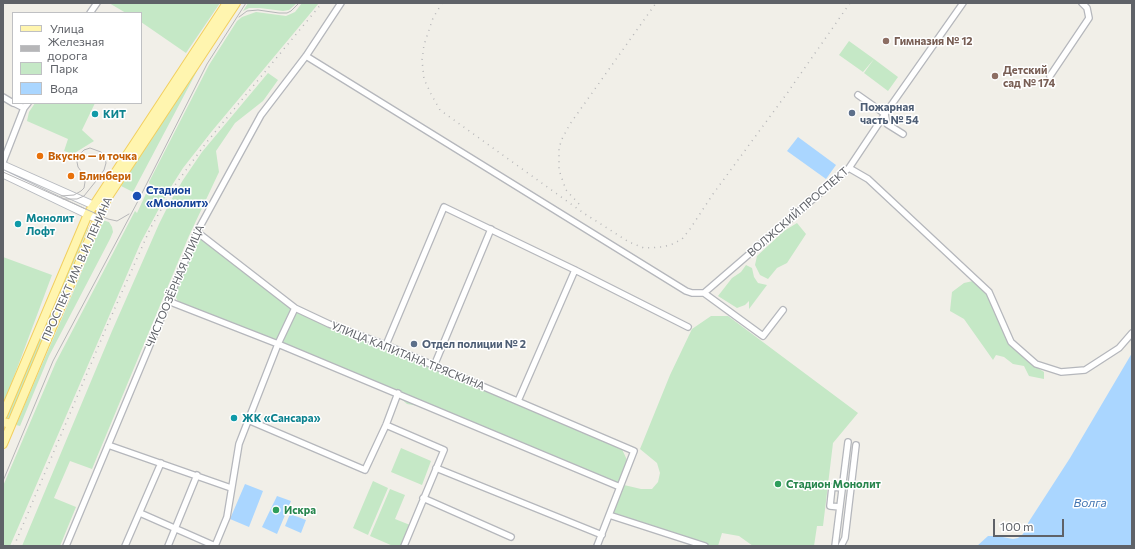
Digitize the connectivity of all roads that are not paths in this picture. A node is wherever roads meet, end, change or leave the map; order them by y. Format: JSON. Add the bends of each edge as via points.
{"nodes":[{"id":1,"x":97,"y":3,"type":"edge"},
{"id":2,"x":227,"y":3,"type":"edge"},
{"id":3,"x":236,"y":3,"type":"edge"},
{"id":4,"x":341,"y":3,"type":"edge"},
{"id":5,"x":963,"y":3,"type":"edge"},
{"id":6,"x":1082,"y":3,"type":"edge"},
{"id":7,"x":91,"y":12,"type":"edge"},
{"id":8,"x":306,"y":56,"type":"junction"},
{"id":9,"x":1050,"y":76,"type":"dead end"},
{"id":10,"x":858,"y":95,"type":"dead end"},
{"id":11,"x":3,"y":96,"type":"edge"},
{"id":12,"x":12,"y":102,"type":"edge"},
{"id":13,"x":26,"y":106,"type":"edge"},
{"id":14,"x":885,"y":114,"type":"junction"},
{"id":15,"x":903,"y":134,"type":"dead end"},
{"id":16,"x":3,"y":164,"type":"edge"},
{"id":17,"x":849,"y":168,"type":"junction"},
{"id":18,"x":3,"y":174,"type":"edge"},
{"id":19,"x":98,"y":207,"type":"junction"},
{"id":20,"x":88,"y":214,"type":"junction"},
{"id":21,"x":97,"y":219,"type":"junction"},
{"id":22,"x":491,"y":229,"type":"junction"},
{"id":23,"x":197,"y":232,"type":"junction"},
{"id":24,"x":575,"y":270,"type":"junction"},
{"id":25,"x":704,"y":293,"type":"junction"},
{"id":26,"x":168,"y":301,"type":"junction"},
{"id":27,"x":295,"y":308,"type":"junction"},
{"id":28,"x":783,"y":310,"type":"dead end"},
{"id":29,"x":688,"y":327,"type":"dead end"},
{"id":30,"x":1132,"y":333,"type":"edge"},
{"id":31,"x":278,"y":344,"type":"junction"},
{"id":32,"x":386,"y":345,"type":"junction"},
{"id":33,"x":434,"y":366,"type":"junction"},
{"id":34,"x":398,"y":393,"type":"junction"},
{"id":35,"x":518,"y":401,"type":"junction"},
{"id":36,"x":3,"y":415,"type":"edge"},
{"id":37,"x":248,"y":420,"type":"junction"},
{"id":38,"x":7,"y":423,"type":"edge"},
{"id":39,"x":386,"y":426,"type":"junction"},
{"id":40,"x":848,"y":442,"type":"dead end"},
{"id":41,"x":3,"y":444,"type":"edge"},
{"id":42,"x":108,"y":445,"type":"junction"},
{"id":43,"x":856,"y":445,"type":"dead end"},
{"id":44,"x":161,"y":463,"type":"junction"},
{"id":45,"x":436,"y":468,"type":"junction"},
{"id":46,"x":197,"y":475,"type":"junction"},
{"id":47,"x":620,"y":487,"type":"junction"},
{"id":48,"x":231,"y":488,"type":"junction"},
{"id":49,"x":842,"y":488,"type":"junction"},
{"id":50,"x":831,"y":496,"type":"junction"},
{"id":51,"x":841,"y":497,"type":"junction"},
{"id":52,"x":423,"y":498,"type":"junction"},
{"id":53,"x":840,"y":507,"type":"junction"},
{"id":54,"x":140,"y":513,"type":"junction"},
{"id":55,"x":609,"y":515,"type":"junction"},
{"id":56,"x":176,"y":528,"type":"junction"},
{"id":57,"x":602,"y":535,"type":"junction"},
{"id":58,"x":836,"y":537,"type":"junction"},
{"id":59,"x":511,"y":538,"type":"dead end"},
{"id":60,"x":845,"y":538,"type":"junction"},
{"id":61,"x":66,"y":546,"type":"edge"},
{"id":62,"x":126,"y":546,"type":"edge"},
{"id":63,"x":168,"y":546,"type":"edge"},
{"id":64,"x":215,"y":546,"type":"edge"},
{"id":65,"x":404,"y":546,"type":"edge"},
{"id":66,"x":597,"y":546,"type":"edge"},
{"id":67,"x":705,"y":546,"type":"edge"},
{"id":68,"x":835,"y":546,"type":"edge"},
{"id":69,"x":841,"y":546,"type":"edge"}],
"edges":[{"from":1,"to":7,"type":"street"},
{"from":2,"to":19,"type":"main road","name":"ПРОСПЕКТ ИМ. В.И. ЛЕНИНА"},
{"from":3,"to":19,"type":"main road","name":"ПРОСПЕКТ ИМ. В.И. ЛЕНИНА","via":[[108,197]]},
{"from":4,"to":8,"type":"street","name":"ЧИСТООЗЁРНАЯ УЛИЦА"},
{"from":5,"to":14,"type":"street","name":"ВОЛЖСКИЙ ПРОСПЕКТ"},
{"from":6,"to":9,"type":"street","via":[[1087,8],[1089,18]]},
{"from":8,"to":23,"type":"street","name":"ЧИСТООЗЁРНАЯ УЛИЦА","via":[[261,115]]},
{"from":8,"to":25,"type":"street","via":[[686,291]]},
{"from":10,"to":14,"type":"street"},
{"from":11,"to":12,"type":"street"},
{"from":13,"to":16,"type":"street"},
{"from":14,"to":15,"type":"street","via":[[887,124]]},
{"from":14,"to":17,"type":"street","name":"ВОЛЖСКИЙ ПРОСПЕКТ"},
{"from":16,"to":19,"type":"street"},
{"from":17,"to":25,"type":"street","name":"ВОЛЖСКИЙ ПРОСПЕКТ"},
{"from":17,"to":30,"type":"street","via":[[868,179],[989,292],[1011,342],[1036,364],[1061,372],[1085,370],[1119,348]]},
{"from":18,"to":20,"type":"street"},
{"from":19,"to":20,"type":"main road","name":"ПРОСПЕКТ ИМ. В.И. ЛЕНИНА"},
{"from":19,"to":21,"type":"main road","name":"ПРОСПЕКТ ИМ. В.И. ЛЕНИНА"},
{"from":20,"to":21,"type":"street"},
{"from":20,"to":36,"type":"main road","name":"ПРОСПЕКТ ИМ. В.И. ЛЕНИНА"},
{"from":21,"to":38,"type":"main road","name":"ПРОСПЕКТ ИМ. В.И. ЛЕНИНА"},
{"from":22,"to":24,"type":"street"},
{"from":22,"to":32,"type":"street","via":[[444,207]]},
{"from":22,"to":33,"type":"street"},
{"from":23,"to":26,"type":"street","name":"ЧИСТООЗЁРНАЯ УЛИЦА"},
{"from":23,"to":27,"type":"street","name":"УЛИЦА КАПИТАНА ТРЯСКИНА"},
{"from":24,"to":29,"type":"street"},
{"from":24,"to":35,"type":"street"},
{"from":25,"to":28,"type":"street","via":[[763,336]]},
{"from":26,"to":31,"type":"street"},
{"from":26,"to":42,"type":"street","name":"ЧИСТООЗЁРНАЯ УЛИЦА"},
{"from":27,"to":31,"type":"street"},
{"from":27,"to":32,"type":"street","name":"УЛИЦА КАПИТАНА ТРЯСКИНА","via":[[329,324]]},
{"from":31,"to":34,"type":"street"},
{"from":31,"to":37,"type":"street"},
{"from":32,"to":33,"type":"street","name":"УЛИЦА КАПИТАНА ТРЯСКИНА"},
{"from":33,"to":35,"type":"street","name":"УЛИЦА КАПИТАНА ТРЯСКИНА"},
{"from":34,"to":39,"type":"street"},
{"from":34,"to":47,"type":"street"},
{"from":35,"to":47,"type":"street","name":"УЛИЦА КАПИТАНА ТРЯСКИНА","via":[[634,451]]},
{"from":37,"to":39,"type":"street","via":[[365,470]]},
{"from":37,"to":48,"type":"street"},
{"from":38,"to":41,"type":"main road","name":"ПРОСПЕКТ ИМ. В.И. ЛЕНИНА"},
{"from":39,"to":45,"type":"street","via":[[444,450]]},
{"from":40,"to":49,"type":"street"},
{"from":42,"to":44,"type":"street"},
{"from":42,"to":61,"type":"street","name":"ЧИСТООЗЁРНАЯ УЛИЦА"},
{"from":43,"to":60,"type":"street"},
{"from":44,"to":46,"type":"street"},
{"from":44,"to":54,"type":"street"},
{"from":45,"to":52,"type":"street"},
{"from":45,"to":57,"type":"street"},
{"from":46,"to":48,"type":"street"},
{"from":46,"to":56,"type":"street"},
{"from":47,"to":55,"type":"street"},
{"from":48,"to":64,"type":"street","via":[[227,517]]},
{"from":49,"to":50,"type":"street","via":[[832,487]]},
{"from":49,"to":51,"type":"street"},
{"from":50,"to":51,"type":"street"},
{"from":50,"to":53,"type":"street","via":[[830,506]]},
{"from":51,"to":53,"type":"street"},
{"from":52,"to":59,"type":"street"},
{"from":52,"to":65,"type":"street"},
{"from":53,"to":58,"type":"street"},
{"from":54,"to":56,"type":"street"},
{"from":54,"to":62,"type":"street"},
{"from":55,"to":57,"type":"street"},
{"from":55,"to":67,"type":"street"},
{"from":56,"to":63,"type":"street"},
{"from":56,"to":64,"type":"street"},
{"from":57,"to":66,"type":"street"},
{"from":58,"to":60,"type":"street"},
{"from":58,"to":68,"type":"street"},
{"from":60,"to":69,"type":"street"}]}
